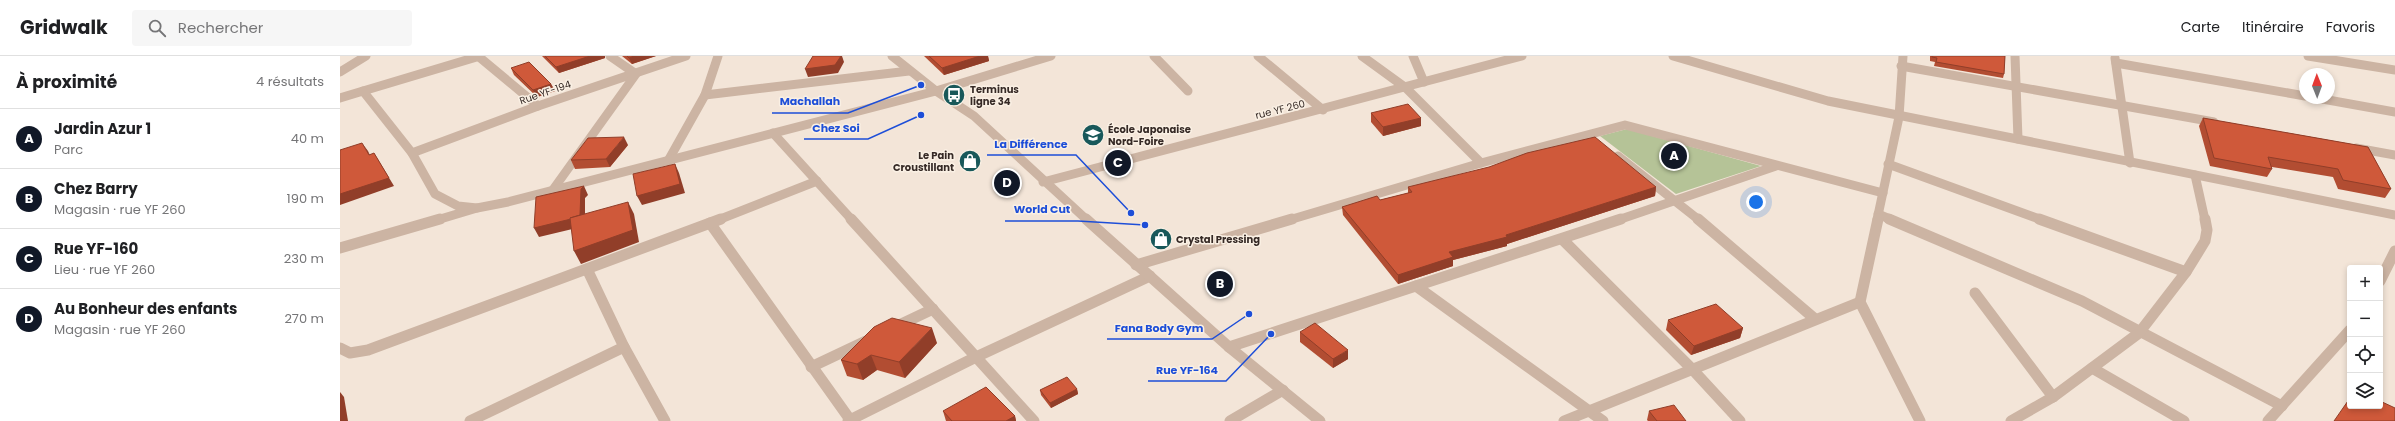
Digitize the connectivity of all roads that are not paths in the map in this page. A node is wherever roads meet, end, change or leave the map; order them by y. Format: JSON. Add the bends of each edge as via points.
{"nodes":[{"id":1,"x":366,"y":56,"type":"edge"},
{"id":2,"x":479,"y":56,"type":"edge"},
{"id":3,"x":610,"y":56,"type":"edge"},
{"id":4,"x":686,"y":56,"type":"edge"},
{"id":5,"x":718,"y":56,"type":"edge"},
{"id":6,"x":892,"y":56,"type":"edge"},
{"id":7,"x":1051,"y":56,"type":"edge"},
{"id":8,"x":1154,"y":56,"type":"edge"},
{"id":9,"x":1258,"y":56,"type":"edge"},
{"id":10,"x":1362,"y":56,"type":"edge"},
{"id":11,"x":1413,"y":56,"type":"edge"},
{"id":12,"x":1522,"y":56,"type":"edge"},
{"id":13,"x":1673,"y":56,"type":"edge"},
{"id":14,"x":1903,"y":56,"type":"edge"},
{"id":15,"x":2015,"y":56,"type":"edge"},
{"id":16,"x":2308,"y":56,"type":"edge"},
{"id":17,"x":2115,"y":59,"type":"edge"},
{"id":18,"x":1901,"y":66,"type":"junction"},
{"id":19,"x":2395,"y":70,"type":"edge"},
{"id":20,"x":909,"y":71,"type":"junction"},
{"id":21,"x":340,"y":72,"type":"edge"},
{"id":22,"x":636,"y":74,"type":"junction"},
{"id":23,"x":1424,"y":82,"type":"junction"},
{"id":24,"x":2014,"y":86,"type":"junction"},
{"id":25,"x":1406,"y":88,"type":"junction"},
{"id":26,"x":363,"y":91,"type":"junction"},
{"id":27,"x":936,"y":91,"type":"junction"},
{"id":28,"x":1188,"y":91,"type":"dead end"},
{"id":29,"x":705,"y":94,"type":"junction"},
{"id":30,"x":2299,"y":95,"type":"edge"},
{"id":31,"x":340,"y":98,"type":"edge"},
{"id":32,"x":2335,"y":101,"type":"edge"},
{"id":33,"x":2120,"y":104,"type":"junction"},
{"id":34,"x":538,"y":106,"type":"junction"},
{"id":35,"x":1323,"y":110,"type":"junction"},
{"id":36,"x":2395,"y":112,"type":"edge"},
{"id":37,"x":1899,"y":116,"type":"junction"},
{"id":38,"x":2222,"y":123,"type":"edge"},
{"id":39,"x":773,"y":133,"type":"junction"},
{"id":40,"x":1590,"y":135,"type":"junction"},
{"id":41,"x":2018,"y":139,"type":"junction"},
{"id":42,"x":2348,"y":146,"type":"edge"},
{"id":43,"x":412,"y":153,"type":"junction"},
{"id":44,"x":2395,"y":155,"type":"edge"},
{"id":45,"x":668,"y":161,"type":"junction"},
{"id":46,"x":2130,"y":163,"type":"junction"},
{"id":47,"x":1481,"y":164,"type":"junction"},
{"id":48,"x":1888,"y":164,"type":"junction"},
{"id":49,"x":1776,"y":166,"type":"junction"},
{"id":50,"x":2195,"y":174,"type":"junction"},
{"id":51,"x":817,"y":181,"type":"junction"},
{"id":52,"x":1043,"y":182,"type":"junction"},
{"id":53,"x":552,"y":190,"type":"junction"},
{"id":54,"x":1882,"y":193,"type":"junction"},
{"id":55,"x":1676,"y":200,"type":"junction"},
{"id":56,"x":477,"y":208,"type":"junction"},
{"id":57,"x":1878,"y":214,"type":"junction"},
{"id":58,"x":2395,"y":215,"type":"edge"},
{"id":59,"x":710,"y":223,"type":"junction"},
{"id":60,"x":1562,"y":239,"type":"junction"},
{"id":61,"x":340,"y":248,"type":"edge"},
{"id":62,"x":2395,"y":251,"type":"edge"},
{"id":63,"x":1136,"y":265,"type":"junction"},
{"id":64,"x":587,"y":269,"type":"junction"},
{"id":65,"x":2186,"y":272,"type":"junction"},
{"id":66,"x":2383,"y":275,"type":"edge"},
{"id":67,"x":1150,"y":276,"type":"junction"},
{"id":68,"x":1416,"y":286,"type":"junction"},
{"id":69,"x":1975,"y":293,"type":"dead end"},
{"id":70,"x":1860,"y":302,"type":"junction"},
{"id":71,"x":933,"y":309,"type":"junction"},
{"id":72,"x":1815,"y":320,"type":"junction"},
{"id":73,"x":2139,"y":333,"type":"junction"},
{"id":74,"x":2347,"y":333,"type":"edge"},
{"id":75,"x":624,"y":347,"type":"junction"},
{"id":76,"x":1229,"y":347,"type":"junction"},
{"id":77,"x":340,"y":348,"type":"edge"},
{"id":78,"x":976,"y":357,"type":"junction"},
{"id":79,"x":811,"y":367,"type":"junction"},
{"id":80,"x":2092,"y":368,"type":"junction"},
{"id":81,"x":1693,"y":370,"type":"junction"},
{"id":82,"x":1283,"y":390,"type":"junction"},
{"id":83,"x":2053,"y":397,"type":"junction"},
{"id":84,"x":2282,"y":406,"type":"junction"},
{"id":85,"x":1587,"y":410,"type":"junction"},
{"id":86,"x":661,"y":420,"type":"edge"},
{"id":87,"x":470,"y":421,"type":"edge"},
{"id":88,"x":850,"y":421,"type":"edge"},
{"id":89,"x":1034,"y":421,"type":"edge"},
{"id":90,"x":1230,"y":421,"type":"edge"},
{"id":91,"x":1320,"y":421,"type":"edge"},
{"id":92,"x":1564,"y":421,"type":"edge"},
{"id":93,"x":1603,"y":421,"type":"edge"},
{"id":94,"x":1740,"y":421,"type":"edge"},
{"id":95,"x":1920,"y":421,"type":"edge"},
{"id":96,"x":2011,"y":421,"type":"edge"},
{"id":97,"x":2184,"y":421,"type":"edge"},
{"id":98,"x":2268,"y":421,"type":"edge"}],
"edges":[{"from":1,"to":21,"type":"street"},
{"from":2,"to":26,"type":"street"},
{"from":2,"to":34,"type":"street"},
{"from":3,"to":22,"type":"street"},
{"from":4,"to":22,"type":"street","name":"Rue YF-194"},
{"from":5,"to":29,"type":"street"},
{"from":6,"to":20,"type":"street"},
{"from":7,"to":27,"type":"street"},
{"from":8,"to":28,"type":"street"},
{"from":9,"to":35,"type":"street"},
{"from":10,"to":25,"type":"street"},
{"from":11,"to":23,"type":"street"},
{"from":12,"to":23,"type":"street","name":"rue YF 260"},
{"from":13,"to":37,"type":"street","via":[[1828,101]]},
{"from":14,"to":18,"type":"street"},
{"from":15,"to":24,"type":"street"},
{"from":16,"to":19,"type":"street"},
{"from":17,"to":30,"type":"street"},
{"from":17,"to":33,"type":"street"},
{"from":18,"to":24,"type":"street"},
{"from":18,"to":37,"type":"street"},
{"from":20,"to":27,"type":"street"},
{"from":20,"to":29,"type":"street"},
{"from":22,"to":34,"type":"street","name":"Rue YF-194"},
{"from":22,"to":53,"type":"street"},
{"from":23,"to":25,"type":"street","name":"rue YF 260"},
{"from":24,"to":33,"type":"street"},
{"from":24,"to":41,"type":"street"},
{"from":25,"to":35,"type":"street","name":"rue YF 260"},
{"from":25,"to":47,"type":"street"},
{"from":26,"to":31,"type":"street"},
{"from":26,"to":43,"type":"street"},
{"from":27,"to":39,"type":"street"},
{"from":27,"to":52,"type":"street","via":[[974,116]]},
{"from":29,"to":45,"type":"street"},
{"from":32,"to":36,"type":"street"},
{"from":33,"to":38,"type":"street"},
{"from":33,"to":46,"type":"street"},
{"from":34,"to":43,"type":"street","name":"Rue YF-194"},
{"from":35,"to":52,"type":"street","name":"rue YF 260"},
{"from":37,"to":41,"type":"street"},
{"from":37,"to":48,"type":"street"},
{"from":39,"to":45,"type":"street"},
{"from":39,"to":51,"type":"street"},
{"from":40,"to":47,"type":"street"},
{"from":40,"to":49,"type":"street","via":[[1619,126],[1633,126]]},
{"from":40,"to":55,"type":"street"},
{"from":41,"to":46,"type":"street"},
{"from":42,"to":44,"type":"street"},
{"from":43,"to":56,"type":"street","via":[[435,194],[458,206]]},
{"from":45,"to":53,"type":"street"},
{"from":46,"to":50,"type":"street"},
{"from":47,"to":63,"type":"street"},
{"from":48,"to":54,"type":"street"},
{"from":48,"to":65,"type":"street"},
{"from":49,"to":54,"type":"street"},
{"from":49,"to":55,"type":"street"},
{"from":50,"to":58,"type":"street"},
{"from":50,"to":65,"type":"street","via":[[2207,230],[2206,241]]},
{"from":51,"to":59,"type":"street"},
{"from":51,"to":71,"type":"street"},
{"from":52,"to":63,"type":"street"},
{"from":53,"to":56,"type":"street"},
{"from":54,"to":57,"type":"street"},
{"from":55,"to":60,"type":"street"},
{"from":55,"to":72,"type":"street"},
{"from":56,"to":61,"type":"street"},
{"from":57,"to":70,"type":"street"},
{"from":57,"to":73,"type":"street","via":[[2082,301]]},
{"from":59,"to":64,"type":"street"},
{"from":59,"to":79,"type":"street"},
{"from":60,"to":68,"type":"street"},
{"from":60,"to":81,"type":"street"},
{"from":62,"to":66,"type":"street"},
{"from":63,"to":67,"type":"street"},
{"from":64,"to":75,"type":"street"},
{"from":64,"to":77,"type":"street","via":[[368,350],[350,354]]},
{"from":65,"to":73,"type":"street"},
{"from":67,"to":76,"type":"street"},
{"from":67,"to":78,"type":"street"},
{"from":68,"to":76,"type":"street"},
{"from":68,"to":85,"type":"street"},
{"from":69,"to":83,"type":"street"},
{"from":70,"to":72,"type":"street"},
{"from":70,"to":95,"type":"street"},
{"from":71,"to":78,"type":"street"},
{"from":71,"to":79,"type":"street"},
{"from":72,"to":81,"type":"street"},
{"from":73,"to":80,"type":"street"},
{"from":73,"to":84,"type":"street"},
{"from":74,"to":84,"type":"street"},
{"from":75,"to":86,"type":"street"},
{"from":75,"to":87,"type":"street"},
{"from":76,"to":82,"type":"street"},
{"from":78,"to":88,"type":"street"},
{"from":78,"to":89,"type":"street"},
{"from":79,"to":88,"type":"street"},
{"from":80,"to":83,"type":"street"},
{"from":80,"to":97,"type":"street"},
{"from":81,"to":85,"type":"street"},
{"from":81,"to":94,"type":"street"},
{"from":82,"to":90,"type":"street"},
{"from":82,"to":91,"type":"street"},
{"from":83,"to":96,"type":"street"},
{"from":84,"to":98,"type":"street"},
{"from":85,"to":92,"type":"street"},
{"from":85,"to":93,"type":"street"}]}
